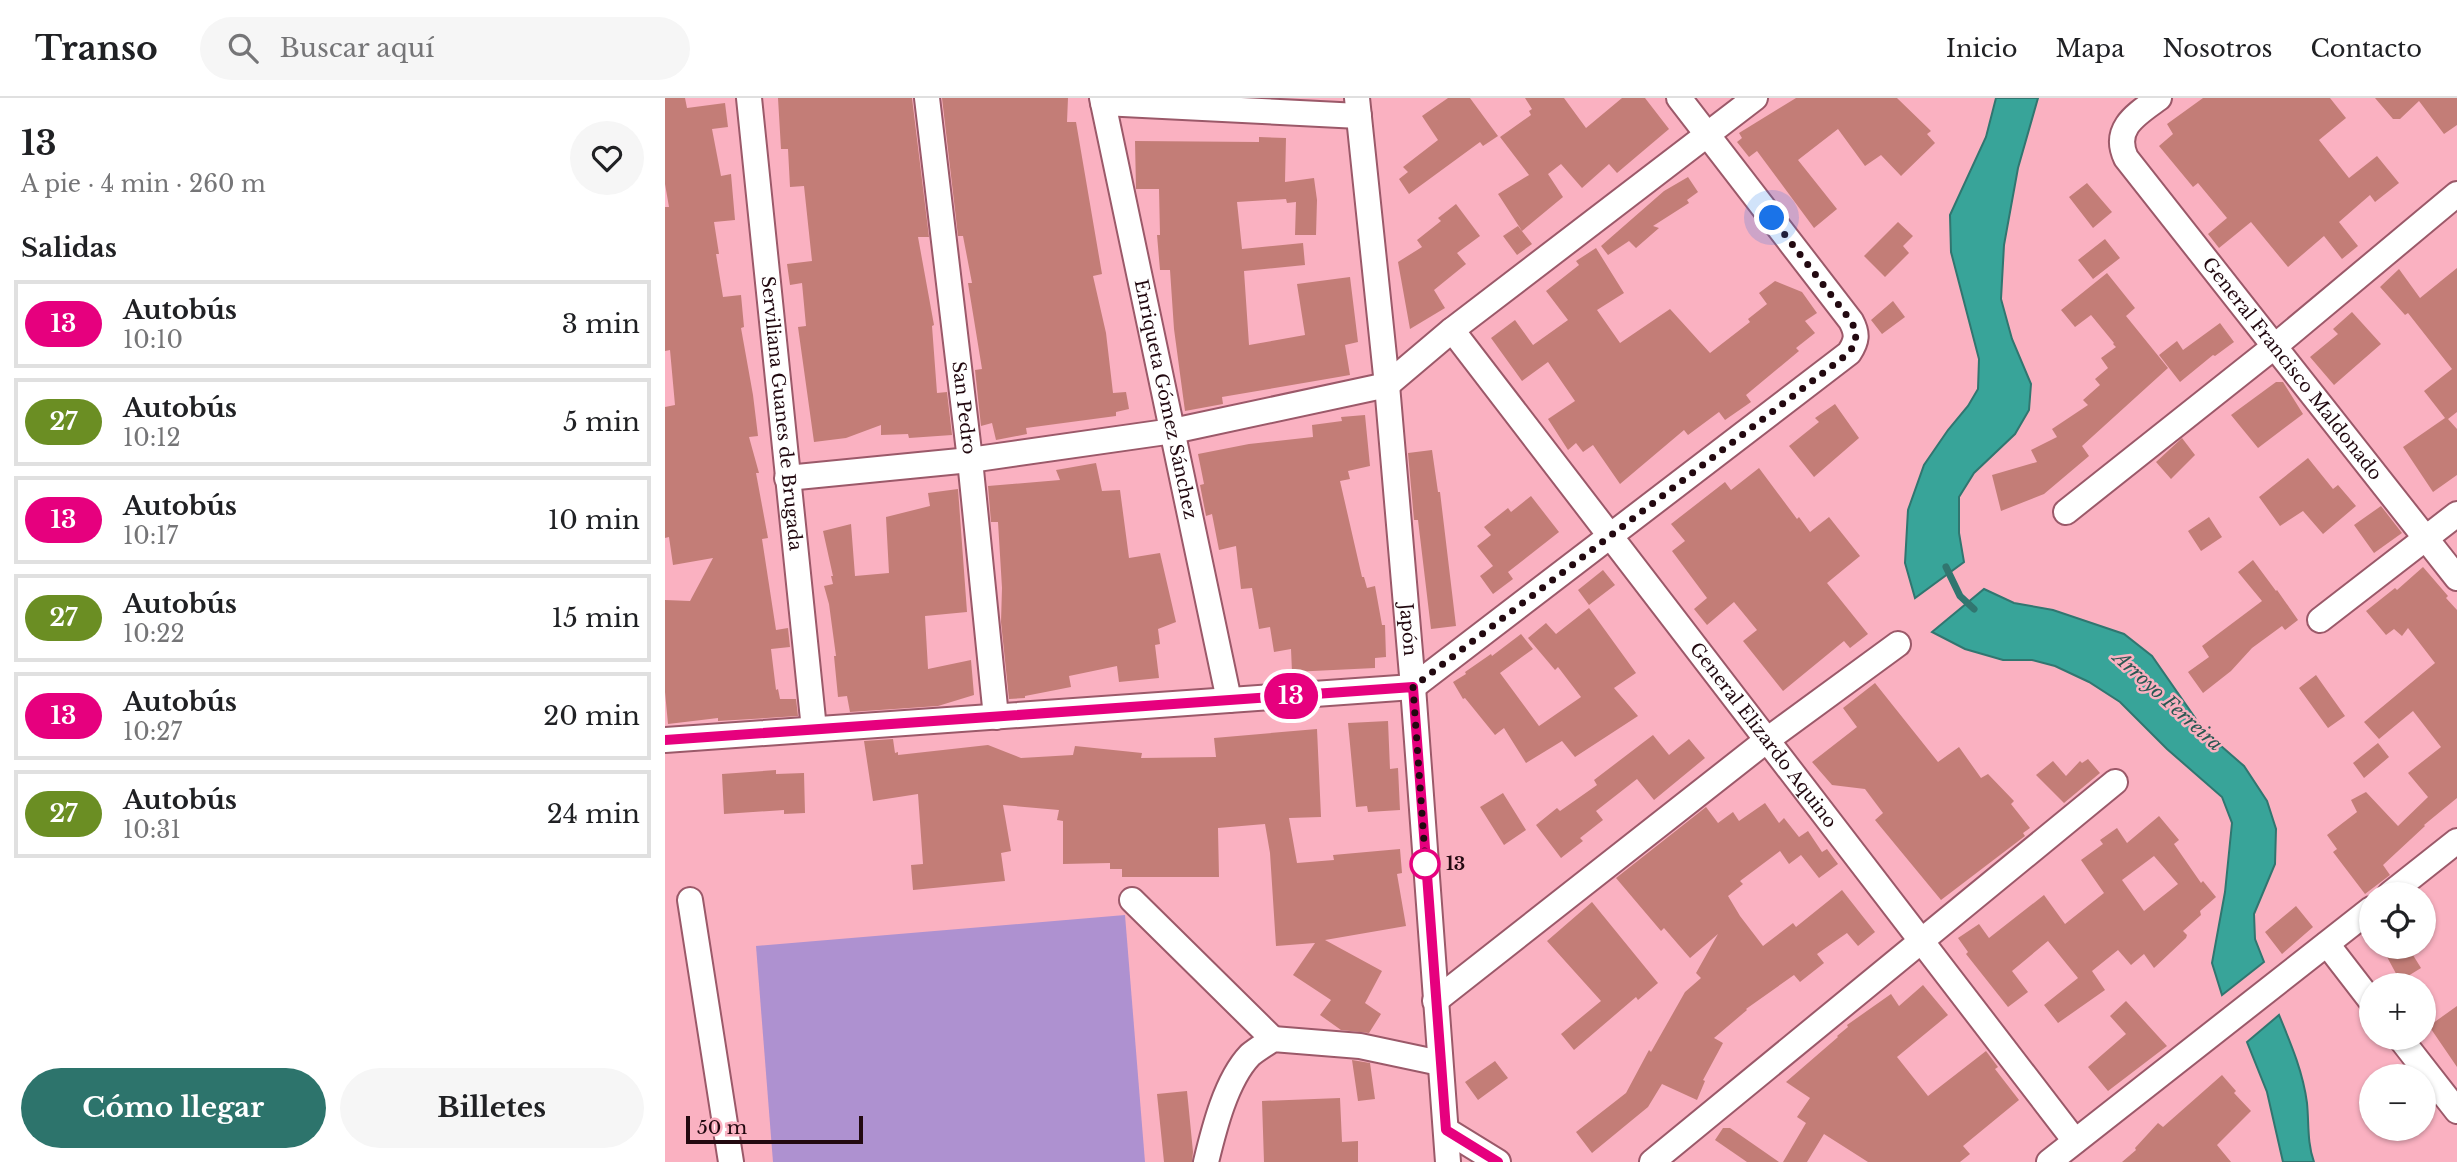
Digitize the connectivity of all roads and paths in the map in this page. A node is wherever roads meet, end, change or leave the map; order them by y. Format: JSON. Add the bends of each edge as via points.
{"nodes":[{"id":1,"x":749,"y":98,"type":"edge"},
{"id":2,"x":926,"y":98,"type":"edge"},
{"id":3,"x":1679,"y":98,"type":"edge"},
{"id":4,"x":1755,"y":98,"type":"edge"},
{"id":5,"x":2159,"y":98,"type":"edge"},
{"id":6,"x":1103,"y":101,"type":"edge"},
{"id":7,"x":1358,"y":107,"type":"edge"},
{"id":8,"x":1708,"y":135,"type":"junction"},
{"id":9,"x":2457,"y":194,"type":"edge"},
{"id":10,"x":1452,"y":330,"type":"junction"},
{"id":11,"x":2274,"y":346,"type":"junction"},
{"id":12,"x":1387,"y":385,"type":"junction"},
{"id":13,"x":1173,"y":431,"type":"junction"},
{"id":14,"x":969,"y":460,"type":"junction"},
{"id":15,"x":787,"y":478,"type":"junction"},
{"id":16,"x":2066,"y":512,"type":"dead end"},
{"id":17,"x":2457,"y":514,"type":"edge"},
{"id":18,"x":1609,"y":535,"type":"junction"},
{"id":19,"x":2425,"y":538,"type":"junction"},
{"id":20,"x":2457,"y":578,"type":"edge"},
{"id":21,"x":2320,"y":620,"type":"dead end"},
{"id":22,"x":1898,"y":644,"type":"dead end"},
{"id":23,"x":1413,"y":687,"type":"junction"},
{"id":24,"x":1229,"y":700,"type":"junction"},
{"id":25,"x":996,"y":717,"type":"junction"},
{"id":26,"x":814,"y":729,"type":"junction"},
{"id":27,"x":665,"y":740,"type":"edge"},
{"id":28,"x":1767,"y":740,"type":"junction"},
{"id":29,"x":2115,"y":782,"type":"dead end"},
{"id":30,"x":2457,"y":841,"type":"edge"},
{"id":31,"x":2405,"y":882,"type":"edge"},
{"id":32,"x":690,"y":900,"type":"dead end"},
{"id":33,"x":1132,"y":900,"type":"dead end"},
{"id":34,"x":2359,"y":918,"type":"edge"},
{"id":35,"x":1921,"y":940,"type":"junction"},
{"id":36,"x":2326,"y":944,"type":"junction"},
{"id":37,"x":2359,"y":986,"type":"edge"},
{"id":38,"x":1435,"y":1001,"type":"junction"},
{"id":39,"x":1273,"y":1039,"type":"junction"},
{"id":40,"x":2409,"y":1050,"type":"edge"},
{"id":41,"x":1440,"y":1063,"type":"junction"},
{"id":42,"x":2457,"y":1111,"type":"edge"},
{"id":43,"x":1446,"y":1130,"type":"junction"},
{"id":44,"x":2075,"y":1141,"type":"junction"},
{"id":45,"x":731,"y":1162,"type":"edge"},
{"id":46,"x":1206,"y":1162,"type":"edge"},
{"id":47,"x":1448,"y":1162,"type":"edge"},
{"id":48,"x":1498,"y":1162,"type":"edge"},
{"id":49,"x":1652,"y":1162,"type":"edge"},
{"id":50,"x":2049,"y":1162,"type":"edge"}],
"edges":[{"from":1,"to":15,"type":"street","name":"Serviliana Guanes de Brugada"},
{"from":2,"to":14,"type":"street","name":"San Pedro"},
{"from":3,"to":8,"type":"street"},
{"from":4,"to":8,"type":"street"},
{"from":5,"to":11,"type":"street","name":"General Francisco Maldonado","via":[[2134,117],[2122,134],[2126,158]]},
{"from":6,"to":7,"type":"street"},
{"from":6,"to":13,"type":"street","name":"Enriqueta Gómez Sánchez"},
{"from":7,"to":12,"type":"street","name":"Japón"},
{"from":8,"to":10,"type":"street"},
{"from":8,"to":18,"type":"street","via":[[1851,321],[1856,342],[1849,353]]},
{"from":9,"to":11,"type":"street"},
{"from":10,"to":12,"type":"street"},
{"from":10,"to":18,"type":"street","name":"General Elizardo Aquino"},
{"from":11,"to":16,"type":"street"},
{"from":11,"to":19,"type":"street","name":"General Francisco Maldonado"},
{"from":12,"to":13,"type":"street"},
{"from":12,"to":23,"type":"street","name":"Japón"},
{"from":13,"to":14,"type":"street"},
{"from":13,"to":24,"type":"street","name":"Enriqueta Gómez Sánchez"},
{"from":14,"to":15,"type":"street"},
{"from":14,"to":25,"type":"street","name":"San Pedro"},
{"from":15,"to":26,"type":"street","name":"Serviliana Guanes de Brugada"},
{"from":17,"to":19,"type":"street"},
{"from":18,"to":23,"type":"street"},
{"from":18,"to":28,"type":"street","name":"General Elizardo Aquino"},
{"from":19,"to":20,"type":"street","name":"General Francisco Maldonado"},
{"from":19,"to":21,"type":"street"},
{"from":22,"to":28,"type":"street"},
{"from":23,"to":24,"type":"street"},
{"from":23,"to":38,"type":"street","name":"Japón"},
{"from":24,"to":25,"type":"street"},
{"from":25,"to":26,"type":"street"},
{"from":26,"to":27,"type":"street"},
{"from":28,"to":35,"type":"street","name":"General Elizardo Aquino"},
{"from":28,"to":38,"type":"street"},
{"from":29,"to":35,"type":"street"},
{"from":30,"to":31,"type":"street"},
{"from":32,"to":45,"type":"street"},
{"from":33,"to":39,"type":"street"},
{"from":34,"to":36,"type":"street"},
{"from":35,"to":44,"type":"street","name":"General Elizardo Aquino"},
{"from":35,"to":49,"type":"street"},
{"from":36,"to":37,"type":"street"},
{"from":36,"to":44,"type":"street"},
{"from":38,"to":41,"type":"street","name":"Japón"},
{"from":39,"to":41,"type":"street","via":[[1360,1046]]},
{"from":39,"to":46,"type":"street","via":[[1250,1055],[1235,1079],[1218,1117]]},
{"from":40,"to":42,"type":"street"},
{"from":41,"to":43,"type":"street","name":"Japón"},
{"from":43,"to":47,"type":"street","name":"Japón"},
{"from":43,"to":48,"type":"street"},
{"from":44,"to":50,"type":"street"}]}
